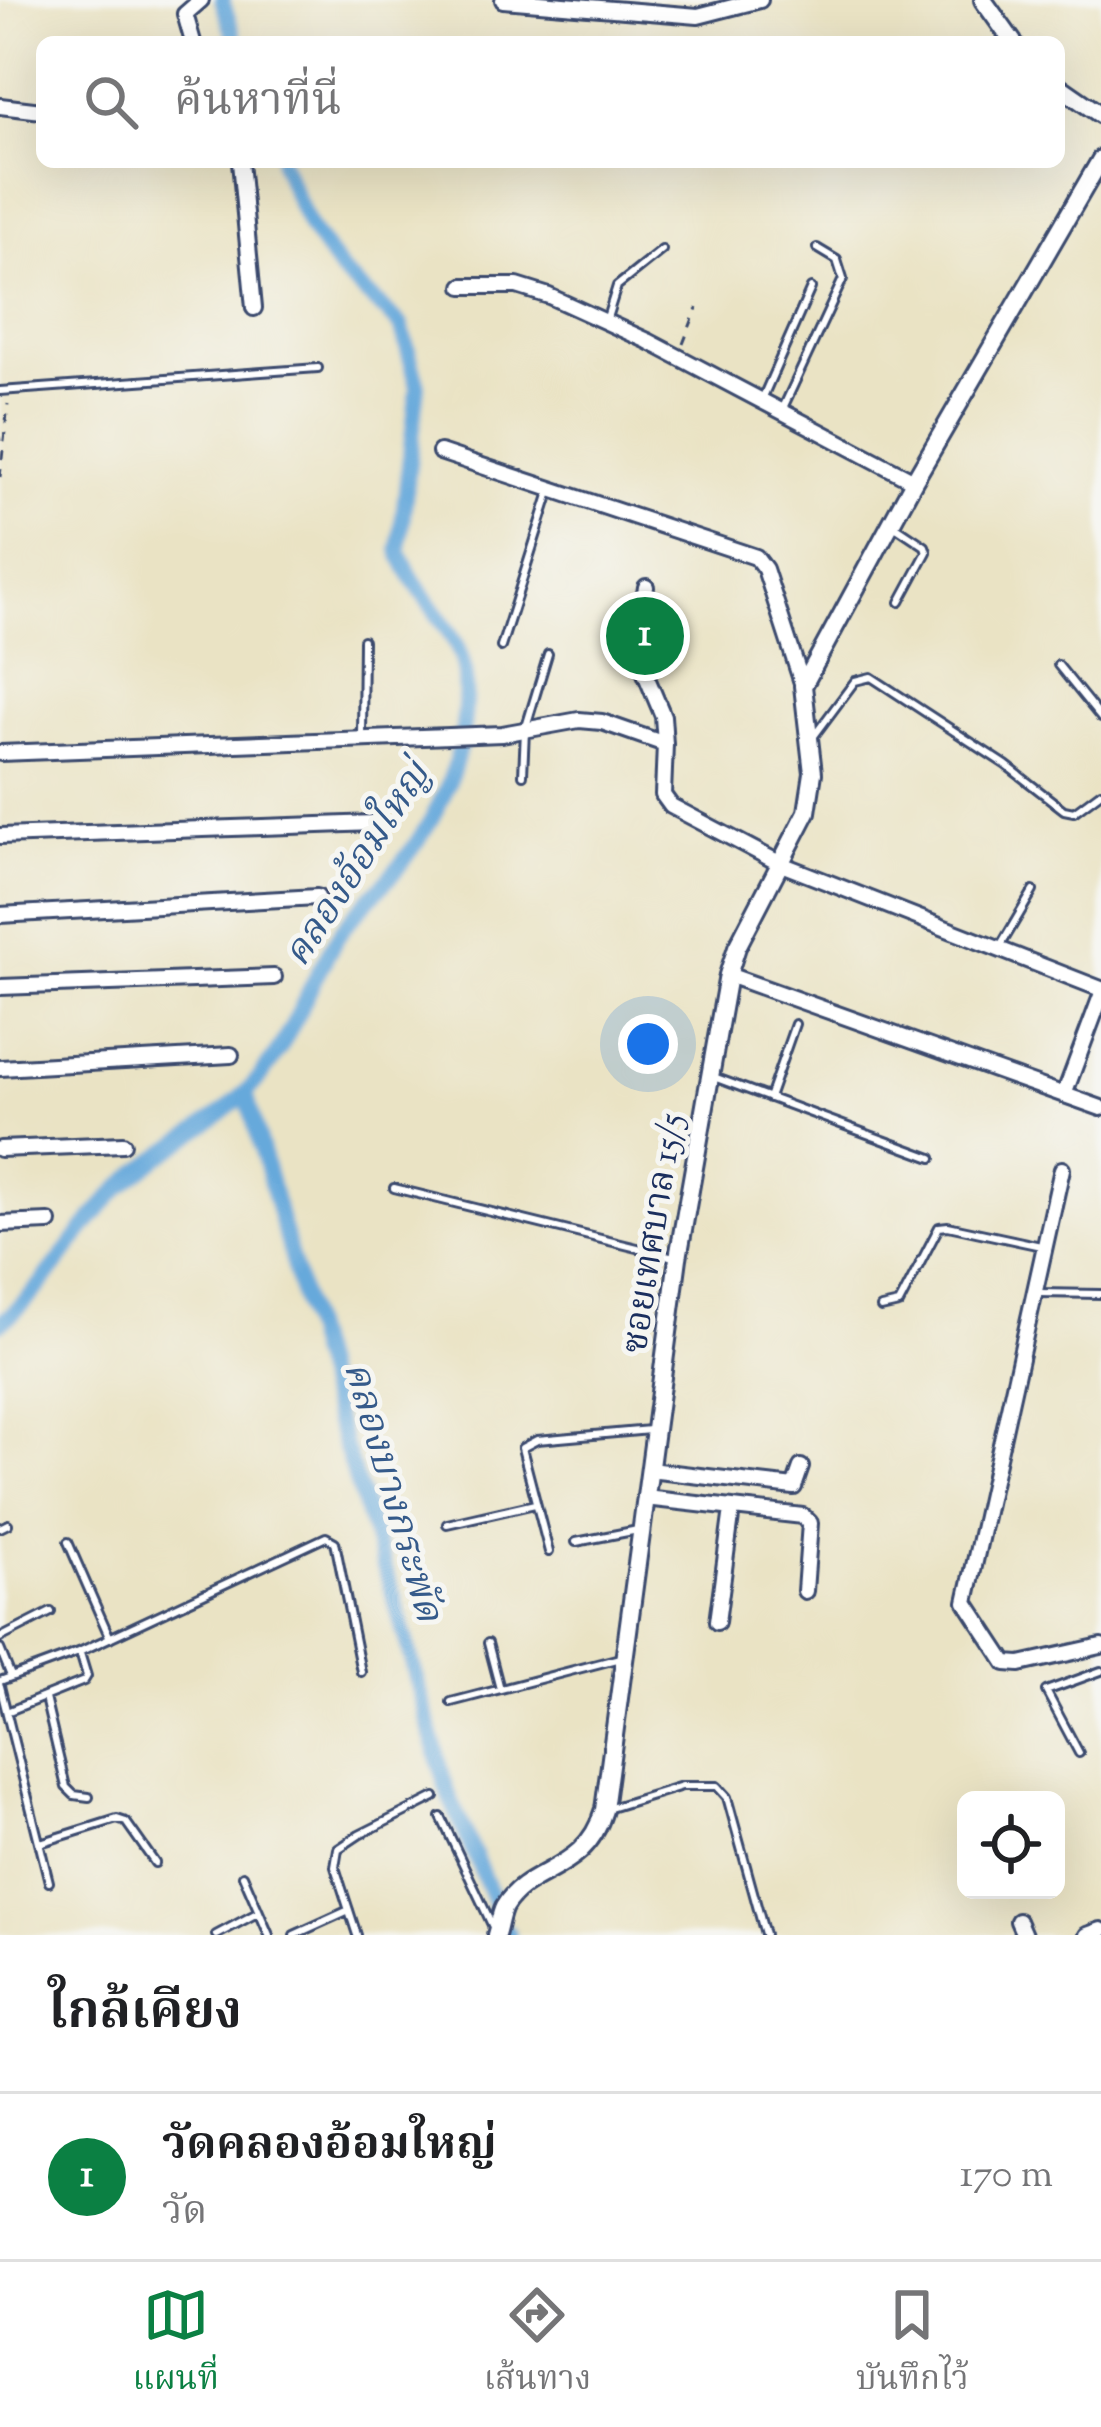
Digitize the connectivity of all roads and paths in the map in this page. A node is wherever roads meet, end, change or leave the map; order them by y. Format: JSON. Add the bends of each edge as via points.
{"nodes":[{"id":1,"x":201,"y":0,"type":"edge"},
{"id":2,"x":503,"y":0,"type":"edge"},
{"id":3,"x":760,"y":0,"type":"edge"},
{"id":4,"x":983,"y":0,"type":"edge"},
{"id":5,"x":191,"y":36,"type":"edge"},
{"id":6,"x":1004,"y":36,"type":"edge"},
{"id":7,"x":1065,"y":90,"type":"edge"},
{"id":8,"x":0,"y":106,"type":"edge"},
{"id":9,"x":36,"y":110,"type":"edge"},
{"id":10,"x":1101,"y":115,"type":"edge"},
{"id":11,"x":1101,"y":159,"type":"edge"},
{"id":12,"x":241,"y":168,"type":"edge"},
{"id":13,"x":817,"y":248,"type":"dead end"},
{"id":14,"x":662,"y":250,"type":"dead end"},
{"id":15,"x":463,"y":286,"type":"dead end"},
{"id":16,"x":812,"y":288,"type":"dead end"},
{"id":17,"x":254,"y":308,"type":"dead end"},
{"id":18,"x":697,"y":308,"type":"dead end"},
{"id":19,"x":606,"y":322,"type":"junction"},
{"id":20,"x":678,"y":357,"type":"junction"},
{"id":21,"x":318,"y":368,"type":"dead end"},
{"id":22,"x":5,"y":391,"type":"edge"},
{"id":23,"x":761,"y":401,"type":"junction"},
{"id":24,"x":781,"y":411,"type":"junction"},
{"id":25,"x":440,"y":452,"type":"dead end"},
{"id":26,"x":0,"y":477,"type":"edge"},
{"id":27,"x":914,"y":481,"type":"junction"},
{"id":28,"x":551,"y":488,"type":"junction"},
{"id":29,"x":892,"y":524,"type":"junction"},
{"id":30,"x":646,"y":587,"type":"dead end"},
{"id":31,"x":900,"y":602,"type":"dead end"},
{"id":32,"x":363,"y":640,"type":"dead end"},
{"id":33,"x":501,"y":647,"type":"dead end"},
{"id":34,"x":548,"y":654,"type":"dead end"},
{"id":35,"x":1058,"y":665,"type":"dead end"},
{"id":36,"x":802,"y":686,"type":"junction"},
{"id":37,"x":1101,"y":718,"type":"edge"},
{"id":38,"x":525,"y":730,"type":"junction"},
{"id":39,"x":812,"y":739,"type":"junction"},
{"id":40,"x":362,"y":741,"type":"junction"},
{"id":41,"x":665,"y":744,"type":"junction"},
{"id":42,"x":0,"y":753,"type":"edge"},
{"id":43,"x":524,"y":775,"type":"dead end"},
{"id":44,"x":1101,"y":793,"type":"edge"},
{"id":45,"x":375,"y":823,"type":"dead end"},
{"id":46,"x":0,"y":836,"type":"edge"},
{"id":47,"x":781,"y":864,"type":"junction"},
{"id":48,"x":1033,"y":891,"type":"dead end"},
{"id":49,"x":317,"y":897,"type":"dead end"},
{"id":50,"x":0,"y":915,"type":"edge"},
{"id":51,"x":998,"y":950,"type":"junction"},
{"id":52,"x":728,"y":975,"type":"junction"},
{"id":53,"x":274,"y":977,"type":"dead end"},
{"id":54,"x":0,"y":987,"type":"edge"},
{"id":55,"x":1101,"y":993,"type":"edge"},
{"id":56,"x":795,"y":1024,"type":"dead end"},
{"id":57,"x":231,"y":1055,"type":"dead end"},
{"id":58,"x":0,"y":1068,"type":"edge"},
{"id":59,"x":710,"y":1076,"type":"junction"},
{"id":60,"x":1064,"y":1095,"type":"junction"},
{"id":61,"x":769,"y":1098,"type":"junction"},
{"id":62,"x":1101,"y":1108,"type":"edge"},
{"id":63,"x":123,"y":1144,"type":"dead end"},
{"id":64,"x":0,"y":1149,"type":"edge"},
{"id":65,"x":932,"y":1158,"type":"dead end"},
{"id":66,"x":1062,"y":1169,"type":"dead end"},
{"id":67,"x":394,"y":1188,"type":"dead end"},
{"id":68,"x":49,"y":1222,"type":"dead end"},
{"id":69,"x":0,"y":1224,"type":"edge"},
{"id":70,"x":1045,"y":1247,"type":"junction"},
{"id":71,"x":678,"y":1258,"type":"junction"},
{"id":72,"x":1034,"y":1292,"type":"junction"},
{"id":73,"x":1101,"y":1294,"type":"edge"},
{"id":74,"x":881,"y":1309,"type":"dead end"},
{"id":75,"x":653,"y":1430,"type":"junction"},
{"id":76,"x":801,"y":1467,"type":"dead end"},
{"id":77,"x":649,"y":1470,"type":"junction"},
{"id":78,"x":646,"y":1498,"type":"junction"},
{"id":79,"x":535,"y":1504,"type":"junction"},
{"id":80,"x":732,"y":1508,"type":"junction"},
{"id":81,"x":447,"y":1524,"type":"dead end"},
{"id":82,"x":641,"y":1529,"type":"junction"},
{"id":83,"x":68,"y":1542,"type":"dead end"},
{"id":84,"x":576,"y":1542,"type":"dead end"},
{"id":85,"x":550,"y":1552,"type":"dead end"},
{"id":86,"x":805,"y":1592,"type":"dead end"},
{"id":87,"x":50,"y":1612,"type":"dead end"},
{"id":88,"x":716,"y":1622,"type":"dead end"},
{"id":89,"x":0,"y":1638,"type":"edge"},
{"id":90,"x":110,"y":1638,"type":"junction"},
{"id":91,"x":488,"y":1642,"type":"dead end"},
{"id":92,"x":1101,"y":1646,"type":"edge"},
{"id":93,"x":0,"y":1649,"type":"edge"},
{"id":94,"x":79,"y":1652,"type":"junction"},
{"id":95,"x":623,"y":1657,"type":"junction"},
{"id":96,"x":1101,"y":1671,"type":"edge"},
{"id":97,"x":361,"y":1672,"type":"dead end"},
{"id":98,"x":11,"y":1676,"type":"junction"},
{"id":99,"x":0,"y":1683,"type":"edge"},
{"id":100,"x":500,"y":1689,"type":"junction"},
{"id":101,"x":45,"y":1698,"type":"junction"},
{"id":102,"x":451,"y":1702,"type":"dead end"},
{"id":103,"x":9,"y":1711,"type":"junction"},
{"id":104,"x":1079,"y":1753,"type":"dead end"},
{"id":105,"x":88,"y":1797,"type":"dead end"},
{"id":106,"x":435,"y":1797,"type":"dead end"},
{"id":107,"x":604,"y":1810,"type":"junction"},
{"id":108,"x":441,"y":1816,"type":"dead end"},
{"id":109,"x":40,"y":1843,"type":"junction"},
{"id":110,"x":155,"y":1863,"type":"dead end"},
{"id":111,"x":243,"y":1875,"type":"dead end"},
{"id":112,"x":49,"y":1882,"type":"dead end"},
{"id":113,"x":349,"y":1910,"type":"junction"},
{"id":114,"x":259,"y":1912,"type":"junction"},
{"id":115,"x":1101,"y":1930,"type":"edge"},
{"id":116,"x":216,"y":1935,"type":"edge"},
{"id":117,"x":269,"y":1935,"type":"edge"},
{"id":118,"x":294,"y":1935,"type":"edge"},
{"id":119,"x":357,"y":1935,"type":"edge"},
{"id":120,"x":496,"y":1935,"type":"edge"},
{"id":121,"x":765,"y":1935,"type":"edge"},
{"id":122,"x":1088,"y":1935,"type":"edge"}],
"edges":[{"from":1,"to":5,"type":"street","via":[[185,14]]},
{"from":2,"to":3,"type":"street","via":[[698,16]]},
{"from":4,"to":6,"type":"street"},
{"from":7,"to":10,"type":"street"},
{"from":8,"to":9,"type":"street"},
{"from":11,"to":27,"type":"street"},
{"from":12,"to":17,"type":"street"},
{"from":13,"to":24,"type":"lane","via":[[836,260],[843,279]]},
{"from":14,"to":19,"type":"lane","via":[[617,286]]},
{"from":15,"to":19,"type":"street","via":[[517,286]]},
{"from":16,"to":23,"type":"lane"},
{"from":18,"to":20,"type":"path"},
{"from":19,"to":20,"type":"street"},
{"from":20,"to":23,"type":"street"},
{"from":21,"to":22,"type":"lane"},
{"from":22,"to":26,"type":"path"},
{"from":23,"to":24,"type":"street"},
{"from":24,"to":27,"type":"street"},
{"from":25,"to":28,"type":"street"},
{"from":27,"to":29,"type":"street"},
{"from":28,"to":33,"type":"lane"},
{"from":28,"to":36,"type":"street","via":[[756,557]]},
{"from":29,"to":31,"type":"lane","via":[[927,552]]},
{"from":29,"to":36,"type":"street"},
{"from":30,"to":41,"type":"street","via":[[636,652],[663,716]]},
{"from":32,"to":40,"type":"lane"},
{"from":34,"to":38,"type":"lane"},
{"from":35,"to":37,"type":"lane"},
{"from":36,"to":39,"type":"street","name":"ซอยเทศบาล 15/5"},
{"from":38,"to":40,"type":"street"},
{"from":38,"to":41,"type":"street","via":[[602,722]]},
{"from":38,"to":43,"type":"lane"},
{"from":39,"to":44,"type":"lane","via":[[855,681],[872,677],[1064,810]]},
{"from":39,"to":47,"type":"street","name":"ซอยเทศบาล 15/5","via":[[810,803]]},
{"from":40,"to":42,"type":"street"},
{"from":41,"to":47,"type":"street","via":[[663,795],[670,806]]},
{"from":45,"to":46,"type":"street"},
{"from":47,"to":51,"type":"street"},
{"from":47,"to":52,"type":"street","name":"ซอยเทศบาล 15/5"},
{"from":48,"to":51,"type":"lane"},
{"from":49,"to":50,"type":"street"},
{"from":51,"to":55,"type":"street"},
{"from":52,"to":59,"type":"street","name":"ซอยเทศบาล 15/5"},
{"from":52,"to":60,"type":"street"},
{"from":53,"to":54,"type":"street"},
{"from":55,"to":60,"type":"street"},
{"from":56,"to":61,"type":"lane"},
{"from":57,"to":58,"type":"street"},
{"from":59,"to":61,"type":"lane"},
{"from":59,"to":71,"type":"street","name":"ซอยเทศบาล 15/5"},
{"from":60,"to":62,"type":"street"},
{"from":61,"to":65,"type":"lane"},
{"from":63,"to":64,"type":"street"},
{"from":66,"to":70,"type":"street"},
{"from":67,"to":71,"type":"lane"},
{"from":68,"to":69,"type":"street"},
{"from":70,"to":72,"type":"street"},
{"from":70,"to":74,"type":"lane","via":[[939,1227],[899,1304]]},
{"from":71,"to":75,"type":"street","name":"ซอยเทศบาล 15/5"},
{"from":72,"to":73,"type":"lane"},
{"from":72,"to":92,"type":"street","via":[[966,1602],[1006,1663]]},
{"from":75,"to":77,"type":"street","name":"ซอยเทศบาล 15/5"},
{"from":75,"to":79,"type":"lane","via":[[526,1445]]},
{"from":76,"to":77,"type":"street","via":[[794,1487]]},
{"from":77,"to":78,"type":"street","name":"ซอยเทศบาล 15/5"},
{"from":78,"to":80,"type":"street"},
{"from":78,"to":82,"type":"street","name":"ซอยเทศบาล 15/5"},
{"from":79,"to":81,"type":"lane"},
{"from":79,"to":85,"type":"lane"},
{"from":80,"to":86,"type":"street","via":[[810,1523]]},
{"from":80,"to":88,"type":"street"},
{"from":82,"to":84,"type":"lane"},
{"from":82,"to":95,"type":"street","name":"ซอยเทศบาล 15/5"},
{"from":83,"to":90,"type":"lane"},
{"from":87,"to":89,"type":"lane"},
{"from":90,"to":94,"type":"lane"},
{"from":90,"to":97,"type":"lane","via":[[326,1537],[335,1542]]},
{"from":91,"to":100,"type":"lane"},
{"from":93,"to":98,"type":"lane"},
{"from":94,"to":98,"type":"lane"},
{"from":94,"to":101,"type":"lane","via":[[84,1681]]},
{"from":95,"to":100,"type":"lane"},
{"from":95,"to":107,"type":"street","name":"ซอยเทศบาล 15/5"},
{"from":96,"to":104,"type":"lane","via":[[1046,1691]]},
{"from":98,"to":99,"type":"lane"},
{"from":99,"to":103,"type":"lane"},
{"from":100,"to":102,"type":"lane"},
{"from":101,"to":103,"type":"lane"},
{"from":101,"to":105,"type":"lane","via":[[66,1787]]},
{"from":103,"to":109,"type":"lane"},
{"from":106,"to":113,"type":"lane","via":[[338,1850],[335,1868]]},
{"from":107,"to":120,"type":"street","name":"ซอยเทศบาล 15/5","via":[[586,1847],[505,1905]]},
{"from":107,"to":121,"type":"lane","via":[[682,1786],[717,1786],[727,1797]]},
{"from":108,"to":120,"type":"lane"},
{"from":109,"to":110,"type":"lane","via":[[117,1819]]},
{"from":109,"to":112,"type":"lane"},
{"from":111,"to":114,"type":"lane"},
{"from":113,"to":118,"type":"lane"},
{"from":113,"to":119,"type":"lane"},
{"from":114,"to":116,"type":"lane"},
{"from":114,"to":117,"type":"lane"},
{"from":115,"to":122,"type":"street"}]}
